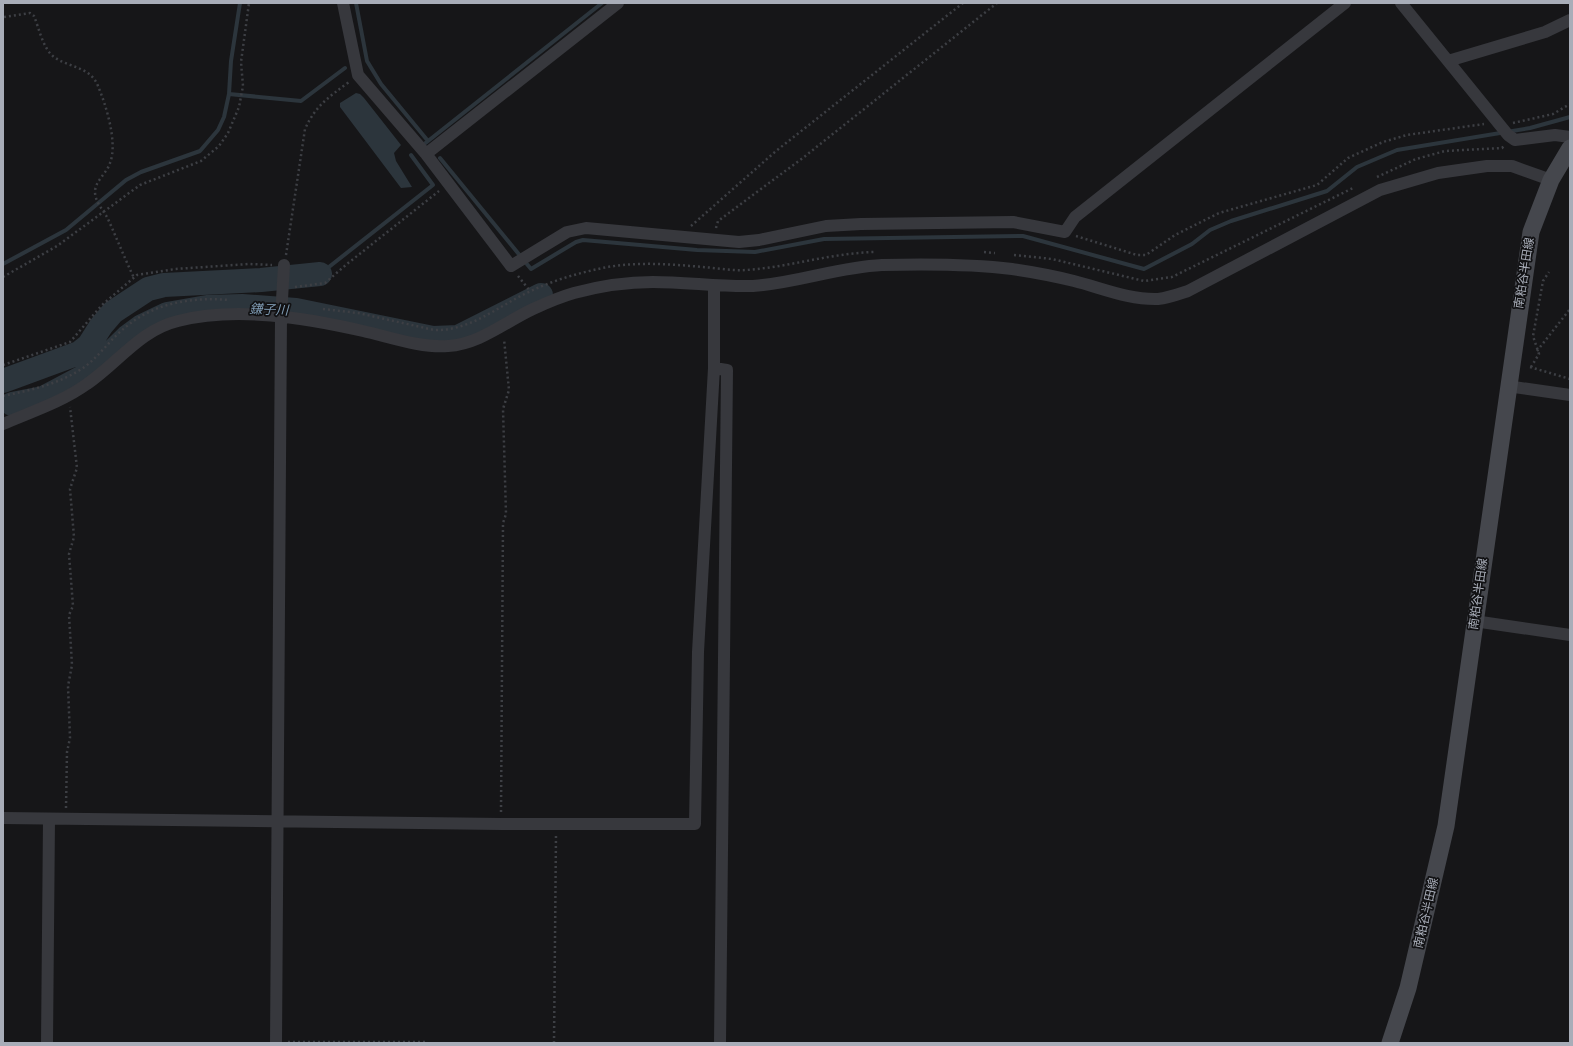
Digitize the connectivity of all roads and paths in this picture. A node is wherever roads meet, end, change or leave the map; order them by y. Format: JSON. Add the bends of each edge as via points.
{"nodes":[{"id":1,"x":249,"y":3,"type":"edge"},
{"id":2,"x":343,"y":3,"type":"edge"},
{"id":3,"x":618,"y":3,"type":"edge"},
{"id":4,"x":963,"y":3,"type":"edge"},
{"id":5,"x":997,"y":3,"type":"edge"},
{"id":6,"x":1345,"y":3,"type":"edge"},
{"id":7,"x":1401,"y":3,"type":"edge"},
{"id":8,"x":4,"y":17,"type":"edge"},
{"id":9,"x":1570,"y":20,"type":"edge"},
{"id":10,"x":1448,"y":61,"type":"junction"},
{"id":11,"x":358,"y":75,"type":"junction"},
{"id":12,"x":1570,"y":104,"type":"edge"},
{"id":13,"x":1503,"y":129,"type":"junction"},
{"id":14,"x":1570,"y":138,"type":"edge"},
{"id":15,"x":1570,"y":148,"type":"edge"},
{"id":16,"x":426,"y":154,"type":"junction"},
{"id":17,"x":1551,"y":180,"type":"junction"},
{"id":18,"x":449,"y":184,"type":"junction"},
{"id":19,"x":104,"y":211,"type":"junction"},
{"id":20,"x":1065,"y":232,"type":"junction"},
{"id":21,"x":682,"y":237,"type":"junction"},
{"id":22,"x":713,"y":240,"type":"junction"},
{"id":23,"x":284,"y":265,"type":"junction"},
{"id":24,"x":511,"y":266,"type":"junction"},
{"id":25,"x":1549,"y":272,"type":"dead end"},
{"id":26,"x":3,"y":277,"type":"edge"},
{"id":27,"x":134,"y":278,"type":"junction"},
{"id":28,"x":714,"y":286,"type":"junction"},
{"id":29,"x":283,"y":289,"type":"junction"},
{"id":30,"x":530,"y":291,"type":"dead end"},
{"id":31,"x":1570,"y":309,"type":"edge"},
{"id":32,"x":281,"y":317,"type":"junction"},
{"id":33,"x":501,"y":327,"type":"junction"},
{"id":34,"x":1537,"y":351,"type":"junction"},
{"id":35,"x":1511,"y":361,"type":"junction"},
{"id":36,"x":3,"y":365,"type":"edge"},
{"id":37,"x":1531,"y":367,"type":"junction"},
{"id":38,"x":714,"y":368,"type":"junction"},
{"id":39,"x":1570,"y":379,"type":"edge"},
{"id":40,"x":1508,"y":386,"type":"junction"},
{"id":41,"x":1570,"y":395,"type":"edge"},
{"id":42,"x":68,"y":397,"type":"junction"},
{"id":43,"x":3,"y":424,"type":"edge"},
{"id":44,"x":1474,"y":622,"type":"junction"},
{"id":45,"x":1570,"y":635,"type":"edge"},
{"id":46,"x":3,"y":818,"type":"edge"},
{"id":47,"x":49,"y":819,"type":"junction"},
{"id":48,"x":65,"y":820,"type":"junction"},
{"id":49,"x":277,"y":822,"type":"junction"},
{"id":50,"x":501,"y":824,"type":"junction"},
{"id":51,"x":556,"y":824,"type":"junction"},
{"id":52,"x":276,"y":1042,"type":"edge"},
{"id":53,"x":426,"y":1042,"type":"dead end"},
{"id":54,"x":47,"y":1043,"type":"edge"},
{"id":55,"x":554,"y":1043,"type":"edge"},
{"id":56,"x":720,"y":1043,"type":"edge"},
{"id":57,"x":1390,"y":1043,"type":"edge"}],
"edges":[{"from":1,"to":19,"type":"path","via":[[241,62],[243,86],[239,107],[228,133],[208,157],[140,185]]},
{"from":2,"to":11,"type":"street"},
{"from":3,"to":16,"type":"street"},
{"from":4,"to":21,"type":"path","via":[[776,151]]},
{"from":5,"to":22,"type":"path","via":[[804,157],[718,221]]},
{"from":6,"to":20,"type":"street","via":[[1075,217]]},
{"from":7,"to":10,"type":"street"},
{"from":8,"to":19,"type":"path","via":[[30,13],[34,16],[54,57],[84,69],[95,79],[111,130],[113,147],[111,162],[94,191]]},
{"from":9,"to":10,"type":"street","via":[[1545,32]]},
{"from":10,"to":13,"type":"street"},
{"from":11,"to":16,"type":"street"},
{"from":11,"to":23,"type":"path","via":[[324,100],[312,114],[305,129]]},
{"from":12,"to":13,"type":"path","via":[[1553,114]]},
{"from":13,"to":14,"type":"street","via":[[1515,140],[1555,135]]},
{"from":13,"to":20,"type":"path","via":[[1488,123],[1407,135],[1383,142],[1348,158],[1317,184],[1218,213],[1175,235],[1146,255],[1137,256]]},
{"from":15,"to":17,"type":"main road","name":"南粕谷半田線"},
{"from":16,"to":18,"type":"street"},
{"from":17,"to":28,"type":"street","via":[[1512,166],[1487,166],[1411,180],[1380,190],[1188,291],[1162,299],[1134,298],[1072,280],[1013,269],[978,267],[880,265],[842,270],[795,282]]},
{"from":17,"to":35,"type":"main road","name":"南粕谷半田線","via":[[1531,232]]},
{"from":18,"to":24,"type":"street"},
{"from":18,"to":29,"type":"path","via":[[325,283]]},
{"from":19,"to":26,"type":"path","via":[[57,246]]},
{"from":19,"to":27,"type":"path"},
{"from":20,"to":22,"type":"street","via":[[1013,222],[861,224],[826,226],[752,241]]},
{"from":21,"to":22,"type":"street"},
{"from":21,"to":24,"type":"street","via":[[586,228],[567,232]]},
{"from":23,"to":27,"type":"path","via":[[248,264],[175,269],[137,275]]},
{"from":23,"to":29,"type":"street"},
{"from":24,"to":30,"type":"path"},
{"from":25,"to":34,"type":"path","via":[[1542,281],[1533,336]]},
{"from":27,"to":36,"type":"path","via":[[102,305],[70,342]]},
{"from":28,"to":33,"type":"street","via":[[656,282],[622,283],[572,294],[533,309]]},
{"from":28,"to":38,"type":"street"},
{"from":29,"to":32,"type":"street"},
{"from":31,"to":34,"type":"path"},
{"from":32,"to":33,"type":"street","via":[[330,323],[432,347],[472,341]]},
{"from":32,"to":42,"type":"street","via":[[227,315],[162,325],[123,352],[105,371]]},
{"from":32,"to":49,"type":"street"},
{"from":33,"to":50,"type":"path","via":[[504,333],[509,390],[503,409],[506,514],[503,523]]},
{"from":34,"to":37,"type":"path","via":[[1538,357]]},
{"from":35,"to":37,"type":"path"},
{"from":35,"to":40,"type":"main road","name":"南粕谷半田線"},
{"from":37,"to":39,"type":"path"},
{"from":38,"to":51,"type":"street","via":[[698,652],[695,824]]},
{"from":38,"to":56,"type":"street","via":[[727,370]]},
{"from":40,"to":41,"type":"street"},
{"from":40,"to":44,"type":"main road","name":"南粕谷半田線"},
{"from":42,"to":43,"type":"street"},
{"from":42,"to":48,"type":"path","via":[[77,468],[70,489],[74,537],[69,554],[73,606],[69,615],[72,664],[68,686],[70,738],[67,752]]},
{"from":44,"to":45,"type":"street"},
{"from":44,"to":57,"type":"main road","name":"南粕谷半田線","via":[[1446,826],[1408,988]]},
{"from":46,"to":47,"type":"street"},
{"from":47,"to":48,"type":"street"},
{"from":47,"to":54,"type":"street"},
{"from":48,"to":49,"type":"street"},
{"from":49,"to":50,"type":"street"},
{"from":49,"to":52,"type":"street"},
{"from":50,"to":51,"type":"street"},
{"from":51,"to":55,"type":"path"},
{"from":52,"to":53,"type":"path"}]}
